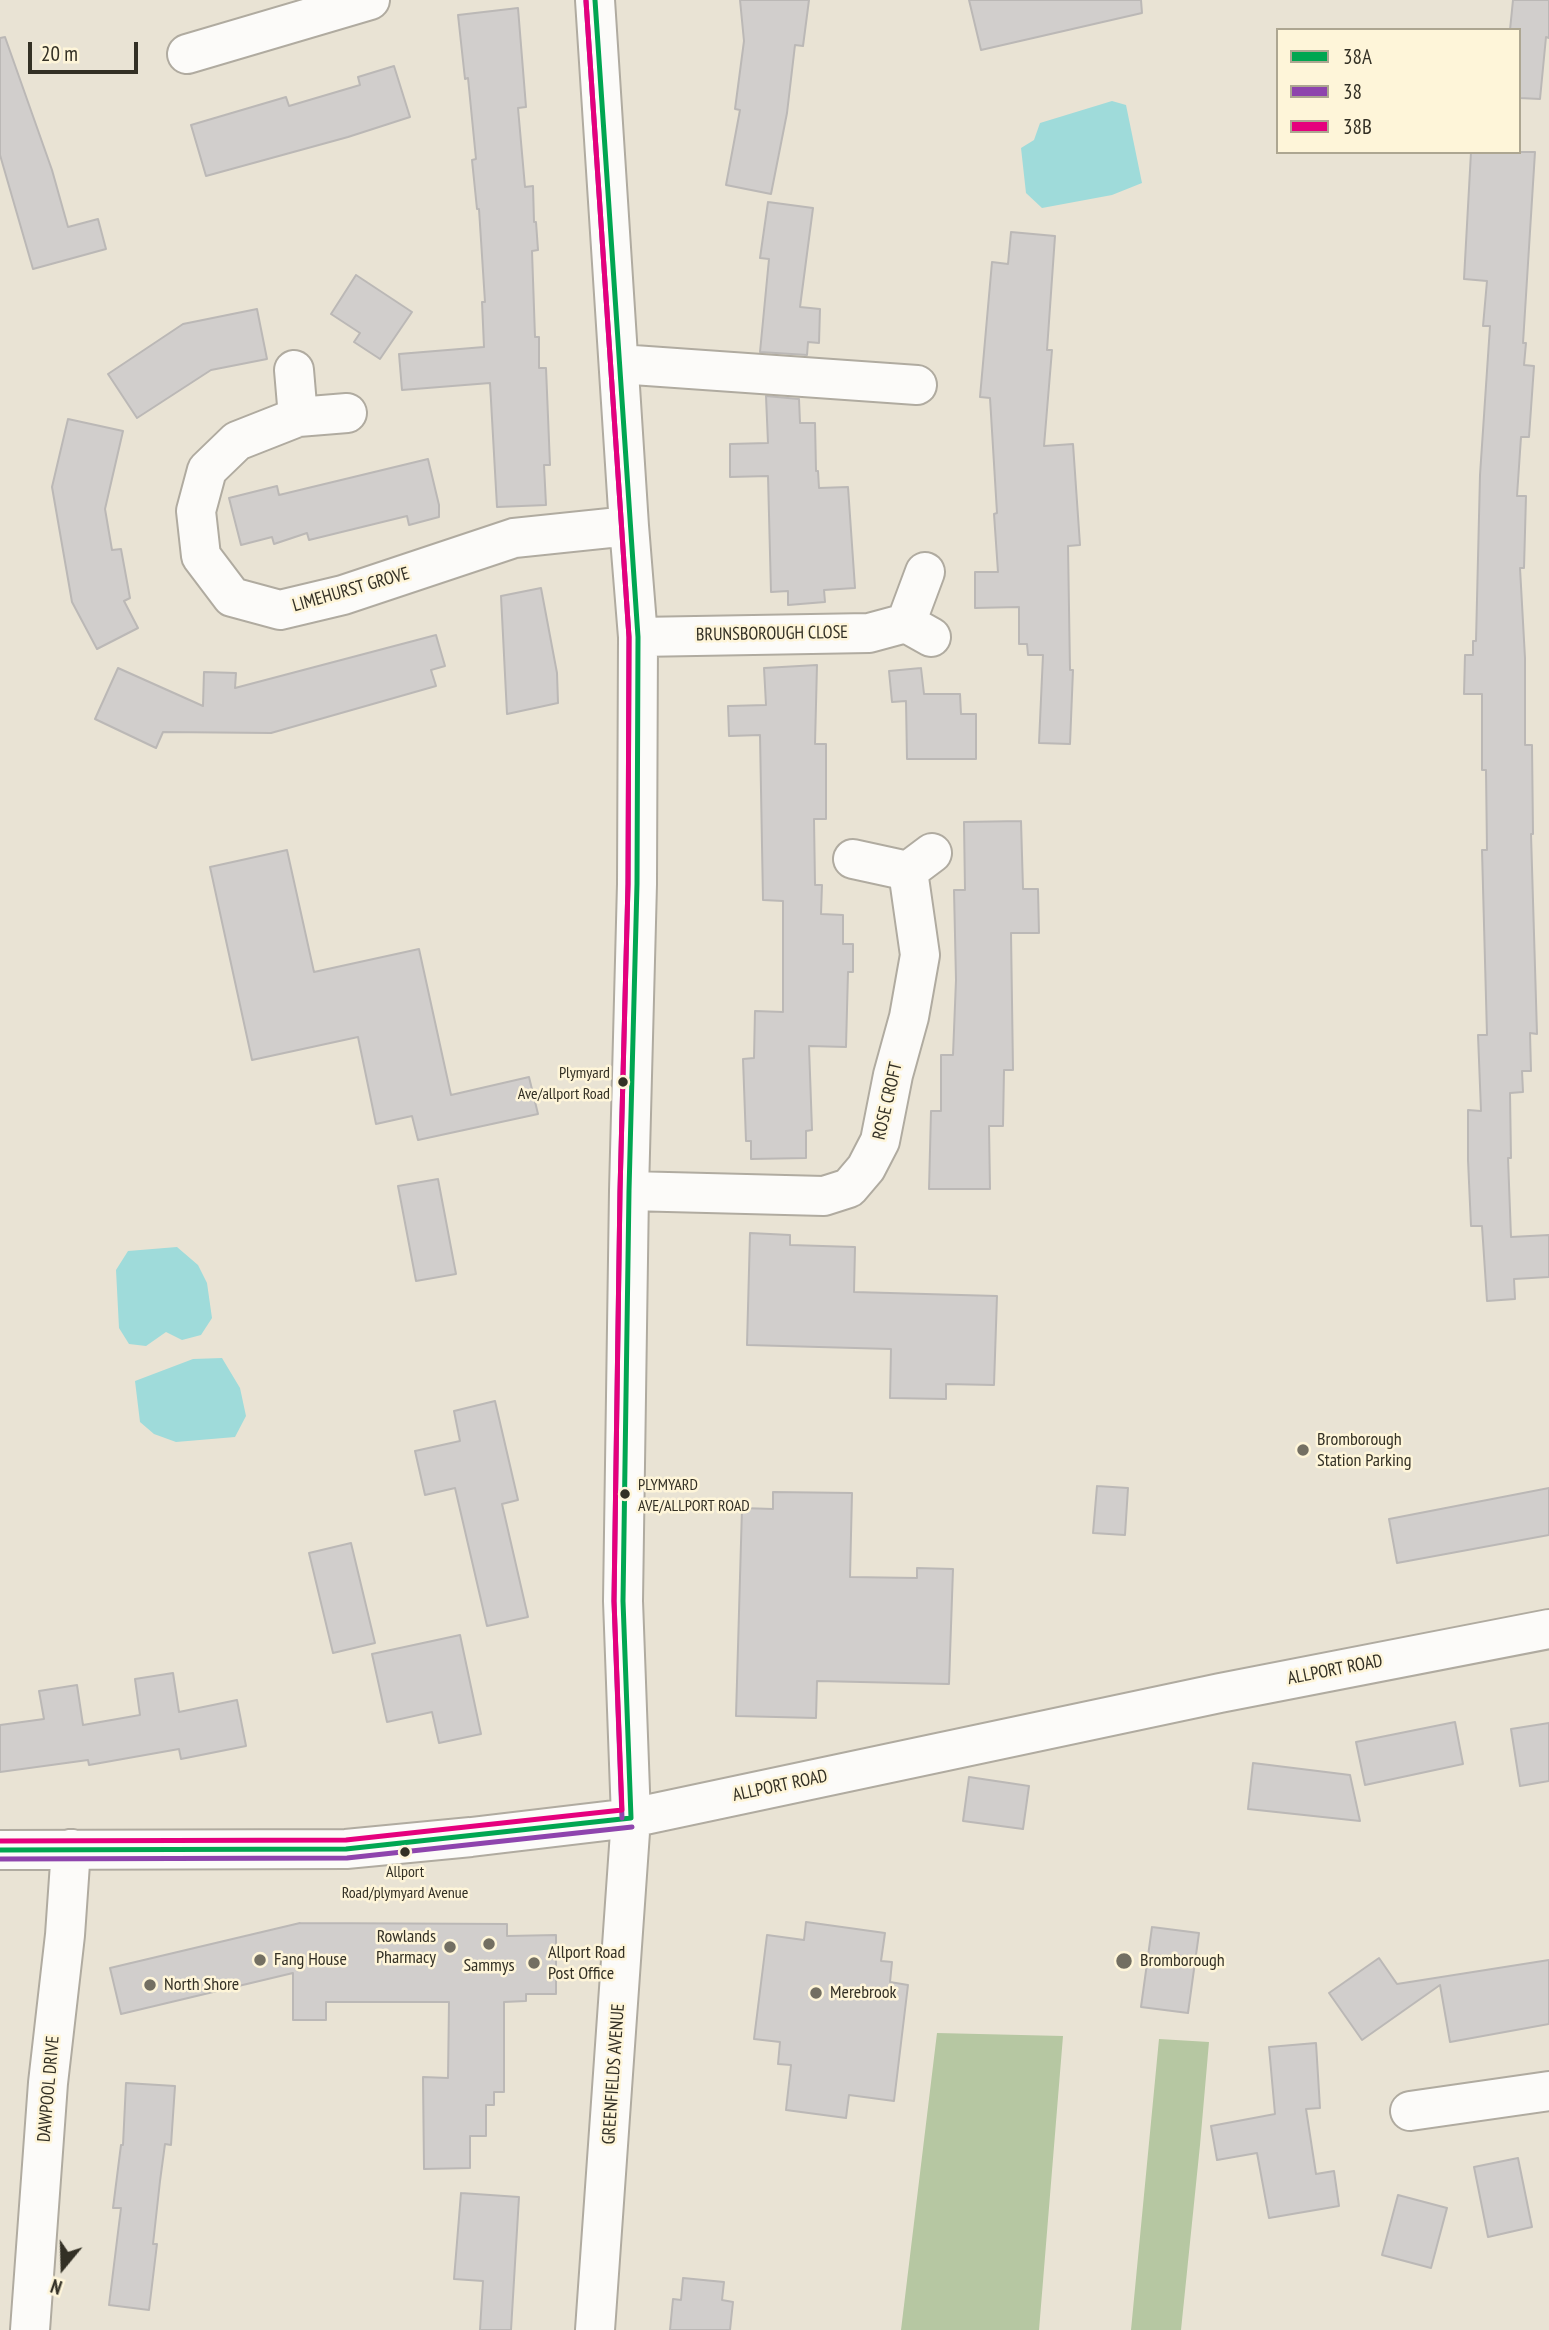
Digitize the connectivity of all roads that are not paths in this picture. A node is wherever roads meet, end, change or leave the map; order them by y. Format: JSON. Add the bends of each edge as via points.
{"nodes":[{"id":1,"x":370,"y":0,"type":"edge"},
{"id":2,"x":595,"y":0,"type":"edge"},
{"id":3,"x":187,"y":54,"type":"dead end"},
{"id":4,"x":619,"y":364,"type":"junction"},
{"id":5,"x":294,"y":370,"type":"dead end"},
{"id":6,"x":917,"y":385,"type":"dead end"},
{"id":7,"x":347,"y":413,"type":"dead end"},
{"id":8,"x":298,"y":416,"type":"junction"},
{"id":9,"x":629,"y":526,"type":"junction"},
{"id":10,"x":925,"y":572,"type":"dead end"},
{"id":11,"x":638,"y":637,"type":"junction"},
{"id":12,"x":853,"y":859,"type":"dead end"},
{"id":13,"x":629,"y":1191,"type":"junction"},
{"id":14,"x":1549,"y":1629,"type":"edge"},
{"id":15,"x":631,"y":1818,"type":"junction"},
{"id":16,"x":71,"y":1849,"type":"junction"},
{"id":17,"x":0,"y":1850,"type":"edge"},
{"id":18,"x":1549,"y":2091,"type":"edge"},
{"id":19,"x":1410,"y":2111,"type":"dead end"},
{"id":20,"x":20,"y":2315,"type":"edge"},
{"id":21,"x":595,"y":2330,"type":"edge"}],
"edges":[{"from":1,"to":3,"type":"street"},
{"from":2,"to":4,"type":"street","name":"GREENFIELDS AVENUE"},
{"from":4,"to":6,"type":"street"},
{"from":4,"to":9,"type":"street","name":"GREENFIELDS AVENUE"},
{"from":5,"to":8,"type":"street"},
{"from":7,"to":8,"type":"street","name":"LIMEHURST GROVE"},
{"from":8,"to":9,"type":"street","name":"LIMEHURST GROVE","via":[[237,441],[207,470],[196,511],[201,556],[232,597],[280,610],[343,595],[514,538]]},
{"from":9,"to":11,"type":"street","name":"GREENFIELDS AVENUE"},
{"from":10,"to":11,"type":"street","name":"BRUNSBOROUGH CLOSE","via":[[918,630]]},
{"from":11,"to":13,"type":"street","name":"GREENFIELDS AVENUE"},
{"from":12,"to":13,"type":"street","name":"ROSE CROFT","via":[[920,862],[920,955],[880,1141],[866,1168],[849,1188],[824,1196]]},
{"from":13,"to":15,"type":"street","name":"GREENFIELDS AVENUE","via":[[623,1601]]},
{"from":14,"to":15,"type":"street","name":"ALLPORT ROAD"},
{"from":15,"to":16,"type":"street","name":"ALLPORT ROAD","via":[[346,1849]]},
{"from":15,"to":21,"type":"street","name":"GREENFIELDS AVENUE"},
{"from":16,"to":17,"type":"street","name":"ALLPORT ROAD"},
{"from":16,"to":20,"type":"street","name":"DAWPOOL DRIVE"},
{"from":18,"to":19,"type":"street"}]}
